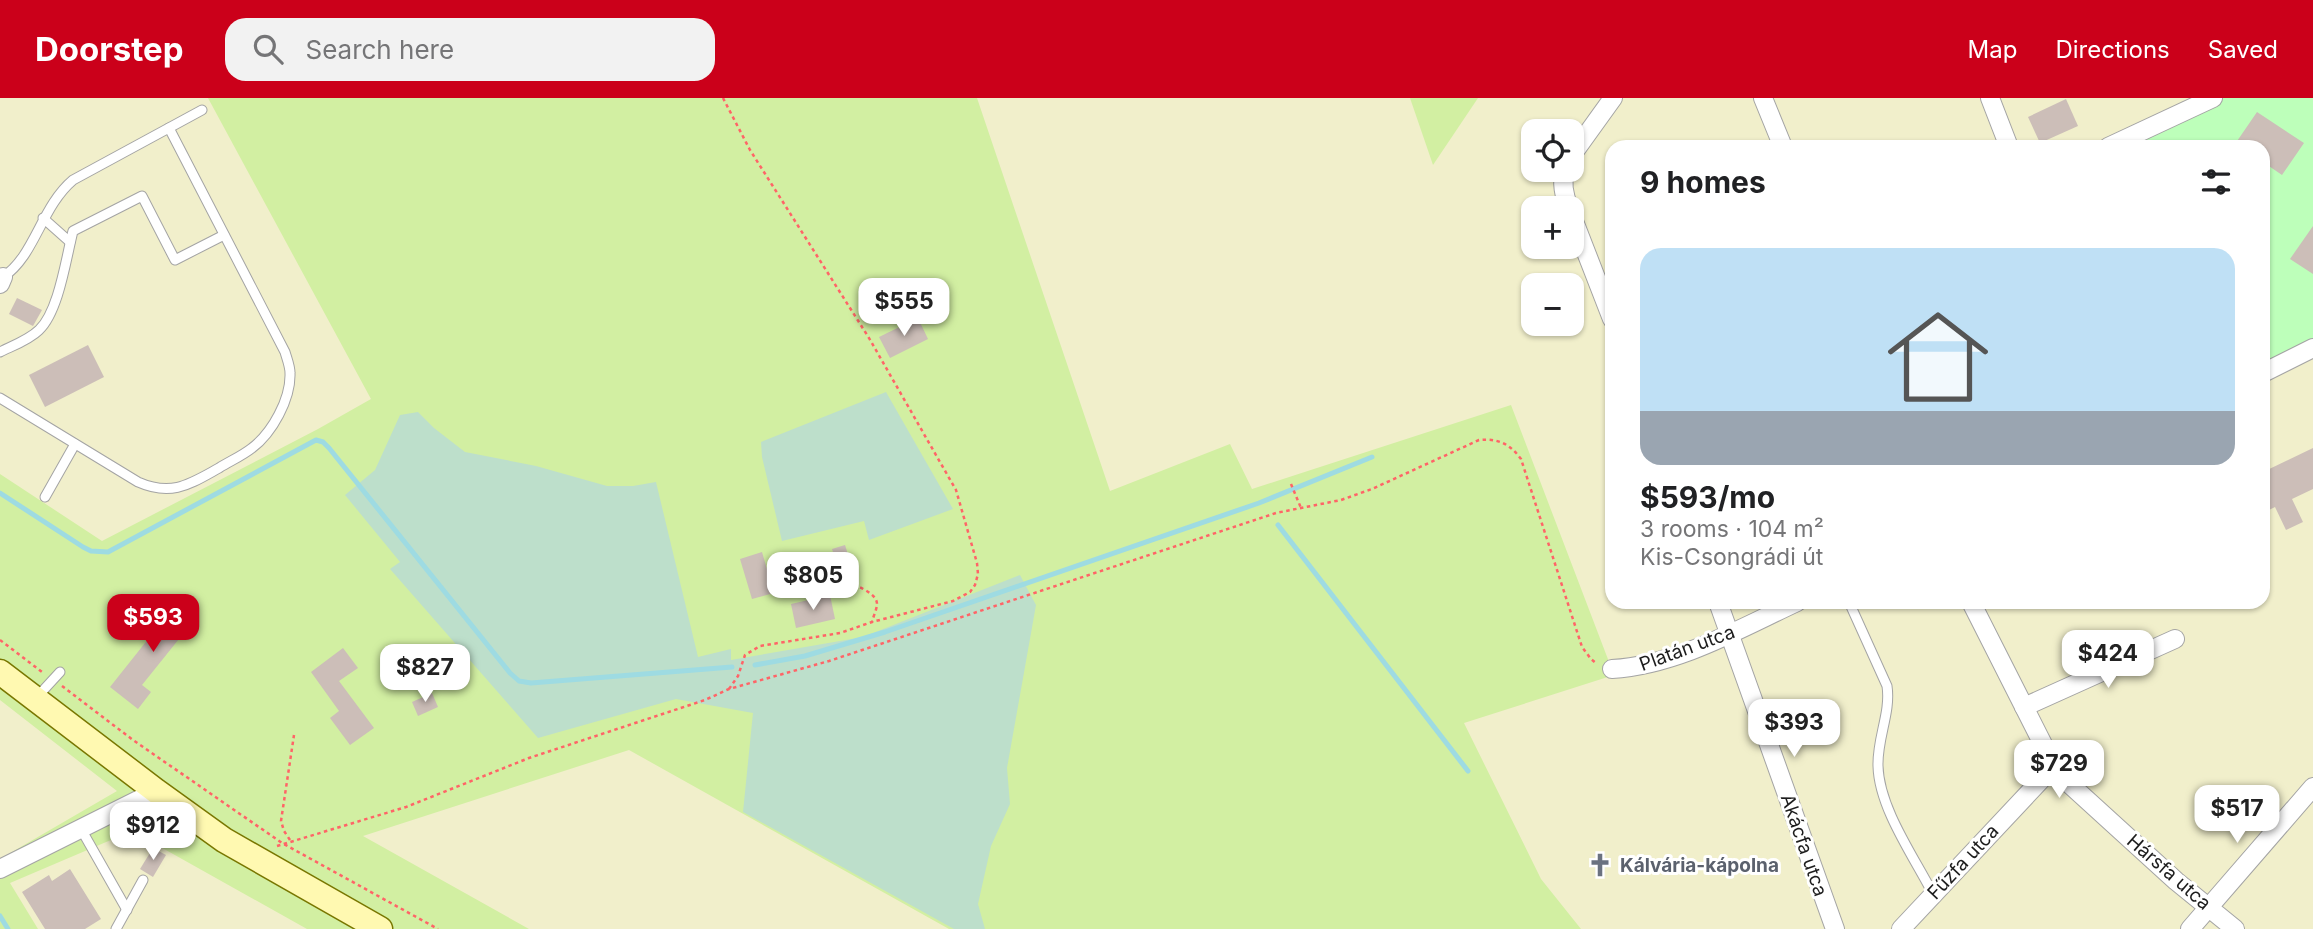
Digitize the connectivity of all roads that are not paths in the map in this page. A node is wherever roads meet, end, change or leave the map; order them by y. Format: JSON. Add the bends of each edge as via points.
{"nodes":[{"id":1,"x":1613,"y":98,"type":"edge"},
{"id":2,"x":1763,"y":98,"type":"edge"},
{"id":3,"x":1990,"y":98,"type":"edge"},
{"id":4,"x":2213,"y":98,"type":"edge"},
{"id":5,"x":202,"y":110,"type":"dead end"},
{"id":6,"x":169,"y":128,"type":"junction"},
{"id":7,"x":1584,"y":138,"type":"edge"},
{"id":8,"x":1780,"y":140,"type":"edge"},
{"id":9,"x":2006,"y":140,"type":"edge"},
{"id":10,"x":2123,"y":140,"type":"edge"},
{"id":11,"x":43,"y":218,"type":"junction"},
{"id":12,"x":224,"y":235,"type":"junction"},
{"id":13,"x":70,"y":243,"type":"junction"},
{"id":14,"x":1584,"y":247,"type":"edge"},
{"id":15,"x":2,"y":281,"type":"edge"},
{"id":16,"x":1605,"y":301,"type":"edge"},
{"id":17,"x":2313,"y":348,"type":"edge"},
{"id":18,"x":0,"y":352,"type":"edge"},
{"id":19,"x":2270,"y":370,"type":"edge"},
{"id":20,"x":0,"y":398,"type":"edge"},
{"id":21,"x":75,"y":444,"type":"junction"},
{"id":22,"x":45,"y":497,"type":"dead end"},
{"id":23,"x":1721,"y":609,"type":"edge"},
{"id":24,"x":1782,"y":609,"type":"edge"},
{"id":25,"x":1852,"y":609,"type":"edge"},
{"id":26,"x":1975,"y":609,"type":"edge"},
{"id":27,"x":1730,"y":634,"type":"junction"},
{"id":28,"x":2175,"y":639,"type":"dead end"},
{"id":29,"x":1612,"y":669,"type":"road end"},
{"id":30,"x":0,"y":672,"type":"edge"},
{"id":31,"x":60,"y":672,"type":"dead end"},
{"id":32,"x":36,"y":698,"type":"junction"},
{"id":33,"x":2025,"y":707,"type":"junction"},
{"id":34,"x":2054,"y":766,"type":"junction"},
{"id":35,"x":2313,"y":787,"type":"edge"},
{"id":36,"x":156,"y":791,"type":"junction"},
{"id":37,"x":81,"y":828,"type":"junction"},
{"id":38,"x":0,"y":869,"type":"edge"},
{"id":39,"x":143,"y":880,"type":"dead end"},
{"id":40,"x":1933,"y":894,"type":"junction"},
{"id":41,"x":2210,"y":907,"type":"junction"},
{"id":42,"x":127,"y":910,"type":"junction"},
{"id":43,"x":121,"y":928,"type":"edge"},
{"id":44,"x":380,"y":929,"type":"edge"},
{"id":45,"x":1835,"y":929,"type":"edge"},
{"id":46,"x":1901,"y":929,"type":"edge"},
{"id":47,"x":2190,"y":929,"type":"edge"},
{"id":48,"x":2235,"y":929,"type":"edge"}],
"edges":[{"from":1,"to":7,"type":"street"},
{"from":2,"to":8,"type":"street"},
{"from":3,"to":9,"type":"street"},
{"from":4,"to":10,"type":"street"},
{"from":5,"to":6,"type":"lane"},
{"from":6,"to":11,"type":"lane","via":[[73,180]]},
{"from":6,"to":12,"type":"lane"},
{"from":11,"to":13,"type":"lane"},
{"from":11,"to":15,"type":"lane","via":[[21,259]]},
{"from":12,"to":13,"type":"lane","via":[[175,260],[142,195],[73,230]]},
{"from":12,"to":21,"type":"lane","via":[[289,364],[286,394],[265,435],[252,448],[187,486],[169,489],[148,487]]},
{"from":13,"to":18,"type":"lane","via":[[58,293],[39,331]]},
{"from":14,"to":16,"type":"street"},
{"from":17,"to":19,"type":"street"},
{"from":20,"to":21,"type":"lane"},
{"from":21,"to":22,"type":"lane"},
{"from":23,"to":27,"type":"street","name":"Akácfa utca"},
{"from":24,"to":27,"type":"street","name":"Platán utca"},
{"from":25,"to":40,"type":"lane","via":[[1889,698],[1878,765],[1880,786]]},
{"from":26,"to":33,"type":"street","name":"Hársfa utca"},
{"from":27,"to":29,"type":"street","name":"Platán utca","via":[[1650,665]]},
{"from":27,"to":45,"type":"street","name":"Akácfa utca"},
{"from":28,"to":33,"type":"street"},
{"from":30,"to":32,"type":"main road"},
{"from":31,"to":32,"type":"lane"},
{"from":32,"to":36,"type":"main road"},
{"from":33,"to":34,"type":"street","name":"Hársfa utca"},
{"from":34,"to":40,"type":"street","name":"Fűzfa utca"},
{"from":34,"to":41,"type":"street","name":"Hársfa utca","via":[[2176,881]]},
{"from":35,"to":41,"type":"street"},
{"from":36,"to":37,"type":"street"},
{"from":36,"to":44,"type":"main road","via":[[224,840]]},
{"from":37,"to":38,"type":"street"},
{"from":37,"to":42,"type":"lane"},
{"from":39,"to":42,"type":"lane"},
{"from":40,"to":46,"type":"street","name":"Fűzfa utca"},
{"from":41,"to":47,"type":"street"},
{"from":41,"to":48,"type":"street","name":"Hársfa utca"},
{"from":42,"to":43,"type":"lane"}]}
